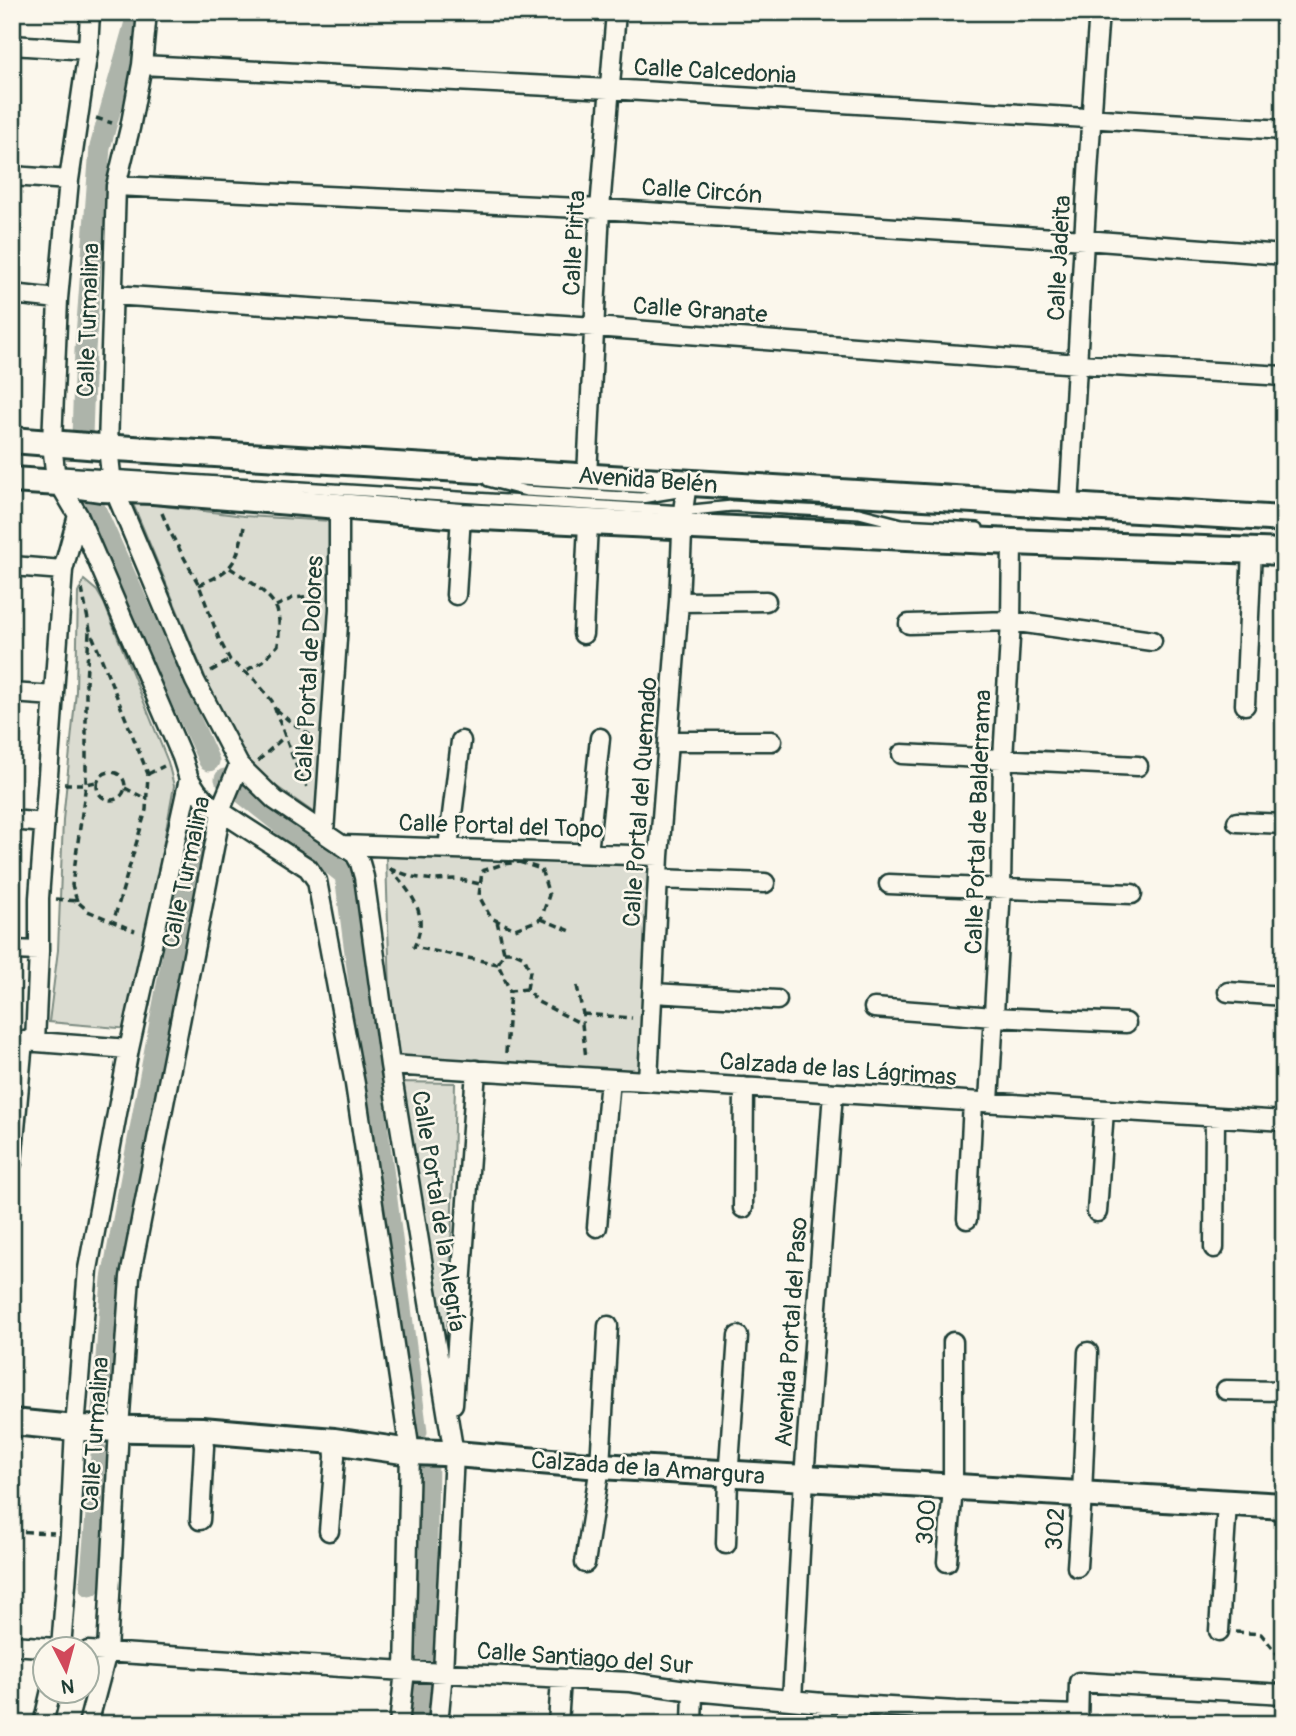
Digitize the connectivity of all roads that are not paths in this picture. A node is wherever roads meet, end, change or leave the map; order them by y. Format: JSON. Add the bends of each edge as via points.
{"nodes":[{"id":1,"x":90,"y":12,"type":"edge"},
{"id":2,"x":147,"y":12,"type":"edge"},
{"id":3,"x":616,"y":12,"type":"edge"},
{"id":4,"x":1099,"y":12,"type":"edge"},
{"id":5,"x":12,"y":45,"type":"edge"},
{"id":6,"x":88,"y":50,"type":"junction"},
{"id":7,"x":142,"y":65,"type":"junction"},
{"id":8,"x":610,"y":89,"type":"junction"},
{"id":9,"x":1091,"y":117,"type":"junction"},
{"id":10,"x":1284,"y":130,"type":"edge"},
{"id":11,"x":12,"y":176,"type":"edge"},
{"id":12,"x":69,"y":180,"type":"junction"},
{"id":13,"x":117,"y":186,"type":"junction"},
{"id":14,"x":600,"y":209,"type":"junction"},
{"id":15,"x":1085,"y":240,"type":"junction"},
{"id":16,"x":1284,"y":255,"type":"edge"},
{"id":17,"x":12,"y":294,"type":"edge"},
{"id":18,"x":113,"y":295,"type":"junction"},
{"id":19,"x":58,"y":299,"type":"junction"},
{"id":20,"x":595,"y":327,"type":"junction"},
{"id":21,"x":1078,"y":364,"type":"junction"},
{"id":22,"x":1284,"y":376,"type":"edge"},
{"id":23,"x":12,"y":440,"type":"edge"},
{"id":24,"x":52,"y":462,"type":"junction"},
{"id":25,"x":111,"y":464,"type":"junction"},
{"id":26,"x":587,"y":477,"type":"junction"},
{"id":27,"x":12,"y":480,"type":"edge"},
{"id":28,"x":474,"y":480,"type":"dead end"},
{"id":29,"x":686,"y":487,"type":"junction"},
{"id":30,"x":339,"y":507,"type":"junction"},
{"id":31,"x":1080,"y":512,"type":"junction"},
{"id":32,"x":78,"y":515,"type":"junction"},
{"id":33,"x":461,"y":516,"type":"junction"},
{"id":34,"x":683,"y":519,"type":"junction"},
{"id":35,"x":1284,"y":519,"type":"edge"},
{"id":36,"x":588,"y":523,"type":"junction"},
{"id":37,"x":986,"y":529,"type":"dead end"},
{"id":38,"x":1122,"y":536,"type":"dead end"},
{"id":39,"x":1012,"y":542,"type":"junction"},
{"id":40,"x":1284,"y":545,"type":"edge"},
{"id":41,"x":1252,"y":550,"type":"junction"},
{"id":42,"x":1284,"y":552,"type":"edge"},
{"id":43,"x":12,"y":566,"type":"edge"},
{"id":44,"x":63,"y":570,"type":"junction"},
{"id":45,"x":456,"y":595,"type":"dead end"},
{"id":46,"x":766,"y":601,"type":"dead end"},
{"id":47,"x":679,"y":602,"type":"junction"},
{"id":48,"x":1011,"y":621,"type":"junction"},
{"id":49,"x":909,"y":624,"type":"dead end"},
{"id":50,"x":583,"y":634,"type":"dead end"},
{"id":51,"x":1152,"y":641,"type":"dead end"},
{"id":52,"x":12,"y":693,"type":"edge"},
{"id":53,"x":54,"y":696,"type":"junction"},
{"id":54,"x":1245,"y":705,"type":"dead end"},
{"id":55,"x":600,"y":738,"type":"dead end"},
{"id":56,"x":461,"y":741,"type":"dead end"},
{"id":57,"x":668,"y":741,"type":"junction"},
{"id":58,"x":772,"y":741,"type":"dead end"},
{"id":59,"x":902,"y":754,"type":"dead end"},
{"id":60,"x":1003,"y":759,"type":"junction"},
{"id":61,"x":1138,"y":766,"type":"dead end"},
{"id":62,"x":243,"y":768,"type":"junction"},
{"id":63,"x":189,"y":779,"type":"junction"},
{"id":64,"x":221,"y":811,"type":"junction"},
{"id":65,"x":12,"y":820,"type":"edge"},
{"id":66,"x":1237,"y":822,"type":"dead end"},
{"id":67,"x":44,"y":823,"type":"junction"},
{"id":68,"x":1284,"y":824,"type":"edge"},
{"id":69,"x":324,"y":833,"type":"junction"},
{"id":70,"x":341,"y":845,"type":"junction"},
{"id":71,"x":447,"y":848,"type":"junction"},
{"id":72,"x":589,"y":853,"type":"junction"},
{"id":73,"x":659,"y":856,"type":"junction"},
{"id":74,"x":658,"y":879,"type":"junction"},
{"id":75,"x":765,"y":883,"type":"dead end"},
{"id":76,"x":889,"y":884,"type":"dead end"},
{"id":77,"x":1001,"y":888,"type":"junction"},
{"id":78,"x":1132,"y":894,"type":"dead end"},
{"id":79,"x":12,"y":950,"type":"edge"},
{"id":80,"x":39,"y":951,"type":"junction"},
{"id":81,"x":1228,"y":992,"type":"dead end"},
{"id":82,"x":653,"y":993,"type":"junction"},
{"id":83,"x":1284,"y":996,"type":"edge"},
{"id":84,"x":776,"y":1000,"type":"dead end"},
{"id":85,"x":874,"y":1008,"type":"dead end"},
{"id":86,"x":994,"y":1017,"type":"junction"},
{"id":87,"x":1126,"y":1023,"type":"dead end"},
{"id":88,"x":23,"y":1041,"type":"edge"},
{"id":89,"x":129,"y":1049,"type":"junction"},
{"id":90,"x":390,"y":1065,"type":"junction"},
{"id":91,"x":476,"y":1070,"type":"junction"},
{"id":92,"x":610,"y":1079,"type":"junction"},
{"id":93,"x":648,"y":1081,"type":"junction"},
{"id":94,"x":744,"y":1087,"type":"junction"},
{"id":95,"x":833,"y":1093,"type":"junction"},
{"id":96,"x":981,"y":1102,"type":"junction"},
{"id":97,"x":1104,"y":1110,"type":"junction"},
{"id":98,"x":1216,"y":1117,"type":"junction"},
{"id":99,"x":1284,"y":1121,"type":"edge"},
{"id":100,"x":12,"y":1163,"type":"edge"},
{"id":101,"x":743,"y":1208,"type":"dead end"},
{"id":102,"x":1097,"y":1212,"type":"dead end"},
{"id":103,"x":967,"y":1219,"type":"dead end"},
{"id":104,"x":597,"y":1227,"type":"dead end"},
{"id":105,"x":1214,"y":1248,"type":"dead end"},
{"id":106,"x":608,"y":1326,"type":"dead end"},
{"id":107,"x":738,"y":1336,"type":"dead end"},
{"id":108,"x":953,"y":1342,"type":"dead end"},
{"id":109,"x":1087,"y":1352,"type":"dead end"},
{"id":110,"x":1226,"y":1390,"type":"dead end"},
{"id":111,"x":1284,"y":1391,"type":"edge"},
{"id":112,"x":12,"y":1422,"type":"edge"},
{"id":113,"x":75,"y":1428,"type":"junction"},
{"id":114,"x":118,"y":1428,"type":"junction"},
{"id":115,"x":202,"y":1430,"type":"junction"},
{"id":116,"x":334,"y":1441,"type":"junction"},
{"id":117,"x":452,"y":1445,"type":"junction"},
{"id":118,"x":410,"y":1452,"type":"junction"},
{"id":119,"x":600,"y":1466,"type":"junction"},
{"id":120,"x":728,"y":1473,"type":"junction"},
{"id":121,"x":804,"y":1478,"type":"junction"},
{"id":122,"x":953,"y":1486,"type":"junction"},
{"id":123,"x":1083,"y":1494,"type":"junction"},
{"id":124,"x":1227,"y":1503,"type":"junction"},
{"id":125,"x":1284,"y":1506,"type":"edge"},
{"id":126,"x":200,"y":1520,"type":"dead end"},
{"id":127,"x":329,"y":1531,"type":"dead end"},
{"id":128,"x":726,"y":1544,"type":"dead end"},
{"id":129,"x":947,"y":1562,"type":"dead end"},
{"id":130,"x":585,"y":1563,"type":"dead end"},
{"id":131,"x":1077,"y":1567,"type":"dead end"},
{"id":132,"x":1219,"y":1631,"type":"dead end"},
{"id":133,"x":60,"y":1634,"type":"edge"},
{"id":134,"x":12,"y":1646,"type":"edge"},
{"id":135,"x":32,"y":1647,"type":"edge"},
{"id":136,"x":102,"y":1652,"type":"edge"},
{"id":137,"x":107,"y":1652,"type":"junction"},
{"id":138,"x":405,"y":1671,"type":"junction"},
{"id":139,"x":443,"y":1672,"type":"junction"},
{"id":140,"x":561,"y":1679,"type":"junction"},
{"id":141,"x":693,"y":1691,"type":"junction"},
{"id":142,"x":1284,"y":1694,"type":"edge"},
{"id":143,"x":792,"y":1700,"type":"junction"},
{"id":144,"x":823,"y":1703,"type":"junction"},
{"id":145,"x":48,"y":1704,"type":"edge"},
{"id":146,"x":956,"y":1717,"type":"edge"},
{"id":147,"x":1078,"y":1720,"type":"edge"},
{"id":148,"x":43,"y":1724,"type":"edge"},
{"id":149,"x":88,"y":1724,"type":"edge"},
{"id":150,"x":399,"y":1724,"type":"edge"},
{"id":151,"x":438,"y":1724,"type":"edge"},
{"id":152,"x":558,"y":1724,"type":"edge"},
{"id":153,"x":691,"y":1724,"type":"edge"},
{"id":154,"x":821,"y":1724,"type":"edge"}],
"edges":[{"from":1,"to":6,"type":"street","name":"Calle Turmalina"},
{"from":2,"to":7,"type":"street","name":"Calle Turmalina"},
{"from":3,"to":8,"type":"street","name":"Calle Pirita"},
{"from":4,"to":9,"type":"street","name":"Calle Jadeita"},
{"from":5,"to":6,"type":"street"},
{"from":6,"to":12,"type":"street","name":"Calle Turmalina"},
{"from":7,"to":8,"type":"street","name":"Calle Calcedonia"},
{"from":7,"to":13,"type":"street","name":"Calle Turmalina"},
{"from":8,"to":9,"type":"street","name":"Calle Calcedonia"},
{"from":8,"to":14,"type":"street","name":"Calle Pirita"},
{"from":9,"to":10,"type":"street","name":"Calle Calcedonia"},
{"from":9,"to":15,"type":"street","name":"Calle Jadeita"},
{"from":11,"to":12,"type":"street"},
{"from":12,"to":19,"type":"street","name":"Calle Turmalina"},
{"from":13,"to":14,"type":"street","name":"Calle Circón"},
{"from":13,"to":18,"type":"street","name":"Calle Turmalina"},
{"from":14,"to":15,"type":"street","name":"Calle Circón"},
{"from":14,"to":20,"type":"street","name":"Calle Pirita"},
{"from":15,"to":16,"type":"street","name":"Calle Circón"},
{"from":15,"to":21,"type":"street","name":"Calle Jadeita"},
{"from":17,"to":19,"type":"street"},
{"from":18,"to":20,"type":"street","name":"Calle Granate"},
{"from":18,"to":25,"type":"street","name":"Calle Turmalina"},
{"from":19,"to":24,"type":"street","name":"Calle Turmalina"},
{"from":20,"to":21,"type":"street","name":"Calle Granate"},
{"from":20,"to":26,"type":"street","name":"Calle Pirita"},
{"from":21,"to":22,"type":"street","name":"Calle Granate"},
{"from":21,"to":31,"type":"street","name":"Calle Jadeita"},
{"from":23,"to":24,"type":"main road","name":"Avenida Belén"},
{"from":24,"to":25,"type":"main road","name":"Avenida Belén"},
{"from":24,"to":25,"type":"main road","name":"Avenida Belén"},
{"from":24,"to":27,"type":"main road","name":"Avenida Belén"},
{"from":24,"to":32,"type":"street","name":"Calle Turmalina"},
{"from":25,"to":26,"type":"main road","name":"Avenida Belén"},
{"from":25,"to":30,"type":"main road","name":"Avenida Belén","via":[[153,491]]},
{"from":25,"to":34,"type":"lane"},
{"from":25,"to":62,"type":"street","name":"Calle Turmalina","via":[[195,681]]},
{"from":26,"to":29,"type":"main road","name":"Avenida Belén"},
{"from":28,"to":29,"type":"lane","via":[[526,491],[640,498]]},
{"from":29,"to":31,"type":"main road","name":"Avenida Belén"},
{"from":29,"to":34,"type":"street","name":"Calle Portal del Quemado"},
{"from":30,"to":33,"type":"main road","name":"Avenida Belén"},
{"from":30,"to":69,"type":"street","name":"Calle Portal de Dolores","via":[[340,610]]},
{"from":31,"to":35,"type":"main road","name":"Avenida Belén"},
{"from":32,"to":44,"type":"street"},
{"from":32,"to":63,"type":"street","name":"Calle Turmalina"},
{"from":33,"to":36,"type":"main road","name":"Avenida Belén"},
{"from":33,"to":45,"type":"street"},
{"from":34,"to":36,"type":"main road","name":"Avenida Belén"},
{"from":34,"to":37,"type":"lane","via":[[732,506],[859,513],[902,524]]},
{"from":34,"to":39,"type":"main road","name":"Avenida Belén"},
{"from":34,"to":47,"type":"street","name":"Calle Portal del Quemado"},
{"from":36,"to":50,"type":"street"},
{"from":38,"to":40,"type":"lane"},
{"from":39,"to":41,"type":"main road","name":"Avenida Belén"},
{"from":39,"to":48,"type":"street","name":"Calle Portal de Balderrama"},
{"from":41,"to":42,"type":"main road","name":"Avenida Belén"},
{"from":41,"to":54,"type":"street"},
{"from":43,"to":44,"type":"street"},
{"from":44,"to":53,"type":"street"},
{"from":46,"to":47,"type":"street"},
{"from":47,"to":57,"type":"street","name":"Calle Portal del Quemado"},
{"from":48,"to":49,"type":"street"},
{"from":48,"to":51,"type":"street"},
{"from":48,"to":60,"type":"street","name":"Calle Portal de Balderrama"},
{"from":52,"to":53,"type":"street"},
{"from":53,"to":67,"type":"street"},
{"from":55,"to":72,"type":"street"},
{"from":56,"to":71,"type":"street"},
{"from":57,"to":58,"type":"street"},
{"from":57,"to":73,"type":"street","name":"Calle Portal del Quemado"},
{"from":59,"to":60,"type":"street"},
{"from":60,"to":61,"type":"street"},
{"from":60,"to":77,"type":"street","name":"Calle Portal de Balderrama"},
{"from":62,"to":64,"type":"street","name":"Calle Turmalina"},
{"from":62,"to":69,"type":"street","name":"Calle Portal de la Alegría","via":[[275,800]]},
{"from":63,"to":64,"type":"street","via":[[208,803]]},
{"from":63,"to":89,"type":"street","name":"Calle Turmalina"},
{"from":64,"to":114,"type":"street","name":"Calle Turmalina","via":[[130,1277]]},
{"from":64,"to":118,"type":"street","via":[[308,867],[317,881],[355,1084]]},
{"from":65,"to":67,"type":"street"},
{"from":66,"to":68,"type":"street"},
{"from":67,"to":80,"type":"street"},
{"from":69,"to":70,"type":"street","name":"Calle Portal de la Alegría"},
{"from":70,"to":71,"type":"street","name":"Calle Portal del Topo"},
{"from":70,"to":90,"type":"street","name":"Calle Portal de la Alegría","via":[[355,854],[364,877]]},
{"from":71,"to":72,"type":"street","name":"Calle Portal del Topo"},
{"from":72,"to":73,"type":"street","name":"Calle Portal del Topo"},
{"from":73,"to":74,"type":"street","name":"Calle Portal del Quemado"},
{"from":74,"to":75,"type":"street"},
{"from":74,"to":82,"type":"street","name":"Calle Portal del Quemado"},
{"from":76,"to":77,"type":"street"},
{"from":77,"to":78,"type":"street"},
{"from":77,"to":86,"type":"street","name":"Calle Portal de Balderrama"},
{"from":79,"to":80,"type":"street"},
{"from":80,"to":88,"type":"street"},
{"from":81,"to":83,"type":"street"},
{"from":82,"to":84,"type":"street"},
{"from":82,"to":93,"type":"street","name":"Calle Portal del Quemado"},
{"from":85,"to":86,"type":"street"},
{"from":86,"to":87,"type":"street"},
{"from":86,"to":96,"type":"street","name":"Calle Portal de Balderrama"},
{"from":88,"to":89,"type":"street"},
{"from":88,"to":100,"type":"street"},
{"from":89,"to":113,"type":"street","name":"Calle Turmalina","via":[[88,1269]]},
{"from":90,"to":91,"type":"street","name":"Calzada de las Lágrimas"},
{"from":90,"to":117,"type":"street","name":"Calle Portal de la Alegría"},
{"from":91,"to":92,"type":"street","name":"Calzada de las Lágrimas"},
{"from":91,"to":117,"type":"street"},
{"from":92,"to":93,"type":"street","name":"Calzada de las Lágrimas"},
{"from":92,"to":104,"type":"street"},
{"from":93,"to":94,"type":"street","name":"Calzada de las Lágrimas"},
{"from":94,"to":95,"type":"street","name":"Calzada de las Lágrimas"},
{"from":94,"to":101,"type":"street"},
{"from":95,"to":96,"type":"street","name":"Calzada de las Lágrimas"},
{"from":95,"to":121,"type":"street","name":"Avenida Portal del Paso"},
{"from":96,"to":97,"type":"street","name":"Calzada de las Lágrimas"},
{"from":96,"to":103,"type":"street","name":"Calle Portal de Balderrama"},
{"from":97,"to":98,"type":"street","name":"Calzada de las Lágrimas"},
{"from":97,"to":102,"type":"street"},
{"from":98,"to":99,"type":"street","name":"Calzada de las Lágrimas"},
{"from":98,"to":105,"type":"street"},
{"from":106,"to":119,"type":"street"},
{"from":107,"to":120,"type":"street"},
{"from":108,"to":122,"type":"street","name":"300"},
{"from":109,"to":123,"type":"street","name":"302"},
{"from":110,"to":111,"type":"street"},
{"from":112,"to":113,"type":"main road","name":"Calzada de la Amargura"},
{"from":113,"to":114,"type":"main road","name":"Calzada de la Amargura"},
{"from":113,"to":133,"type":"street","name":"Calle Turmalina"},
{"from":114,"to":115,"type":"main road","name":"Calzada de la Amargura"},
{"from":114,"to":137,"type":"street","name":"Calle Turmalina"},
{"from":115,"to":116,"type":"main road","name":"Calzada de la Amargura"},
{"from":115,"to":126,"type":"street"},
{"from":116,"to":118,"type":"main road","name":"Calzada de la Amargura"},
{"from":116,"to":127,"type":"street"},
{"from":117,"to":118,"type":"main road","name":"Calzada de la Amargura"},
{"from":117,"to":119,"type":"main road","name":"Calzada de la Amargura"},
{"from":117,"to":139,"type":"street","name":"Calle Portal de la Alegría"},
{"from":118,"to":138,"type":"street"},
{"from":119,"to":120,"type":"main road","name":"Calzada de la Amargura"},
{"from":119,"to":130,"type":"street"},
{"from":120,"to":121,"type":"main road","name":"Calzada de la Amargura"},
{"from":120,"to":128,"type":"street"},
{"from":121,"to":122,"type":"main road","name":"Calzada de la Amargura"},
{"from":121,"to":143,"type":"street","name":"Avenida Portal del Paso"},
{"from":122,"to":123,"type":"main road","name":"Calzada de la Amargura"},
{"from":122,"to":129,"type":"street","name":"300"},
{"from":123,"to":124,"type":"main road","name":"Calzada de la Amargura"},
{"from":123,"to":131,"type":"street","name":"302"},
{"from":124,"to":125,"type":"main road","name":"Calzada de la Amargura"},
{"from":124,"to":132,"type":"street"},
{"from":134,"to":135,"type":"street"},
{"from":136,"to":137,"type":"street","name":"Calle Santiago del Sur"},
{"from":137,"to":138,"type":"street","name":"Calle Santiago del Sur"},
{"from":137,"to":149,"type":"street","name":"Calle Turmalina"},
{"from":138,"to":139,"type":"street","name":"Calle Santiago del Sur"},
{"from":138,"to":150,"type":"street"},
{"from":139,"to":140,"type":"street","name":"Calle Santiago del Sur"},
{"from":139,"to":151,"type":"street","name":"Calle Portal de la Alegría"},
{"from":140,"to":141,"type":"street","name":"Calle Santiago del Sur"},
{"from":140,"to":152,"type":"street"},
{"from":141,"to":143,"type":"street","name":"Calle Santiago del Sur"},
{"from":141,"to":153,"type":"street"},
{"from":142,"to":147,"type":"street","via":[[1079,1682]]},
{"from":143,"to":144,"type":"street","name":"Calle Santiago del Sur"},
{"from":144,"to":146,"type":"street","name":"Calle Santiago del Sur"},
{"from":144,"to":154,"type":"street"},
{"from":145,"to":148,"type":"street"},
{"from":146,"to":147,"type":"street","name":"Calle Santiago del Sur"}]}
